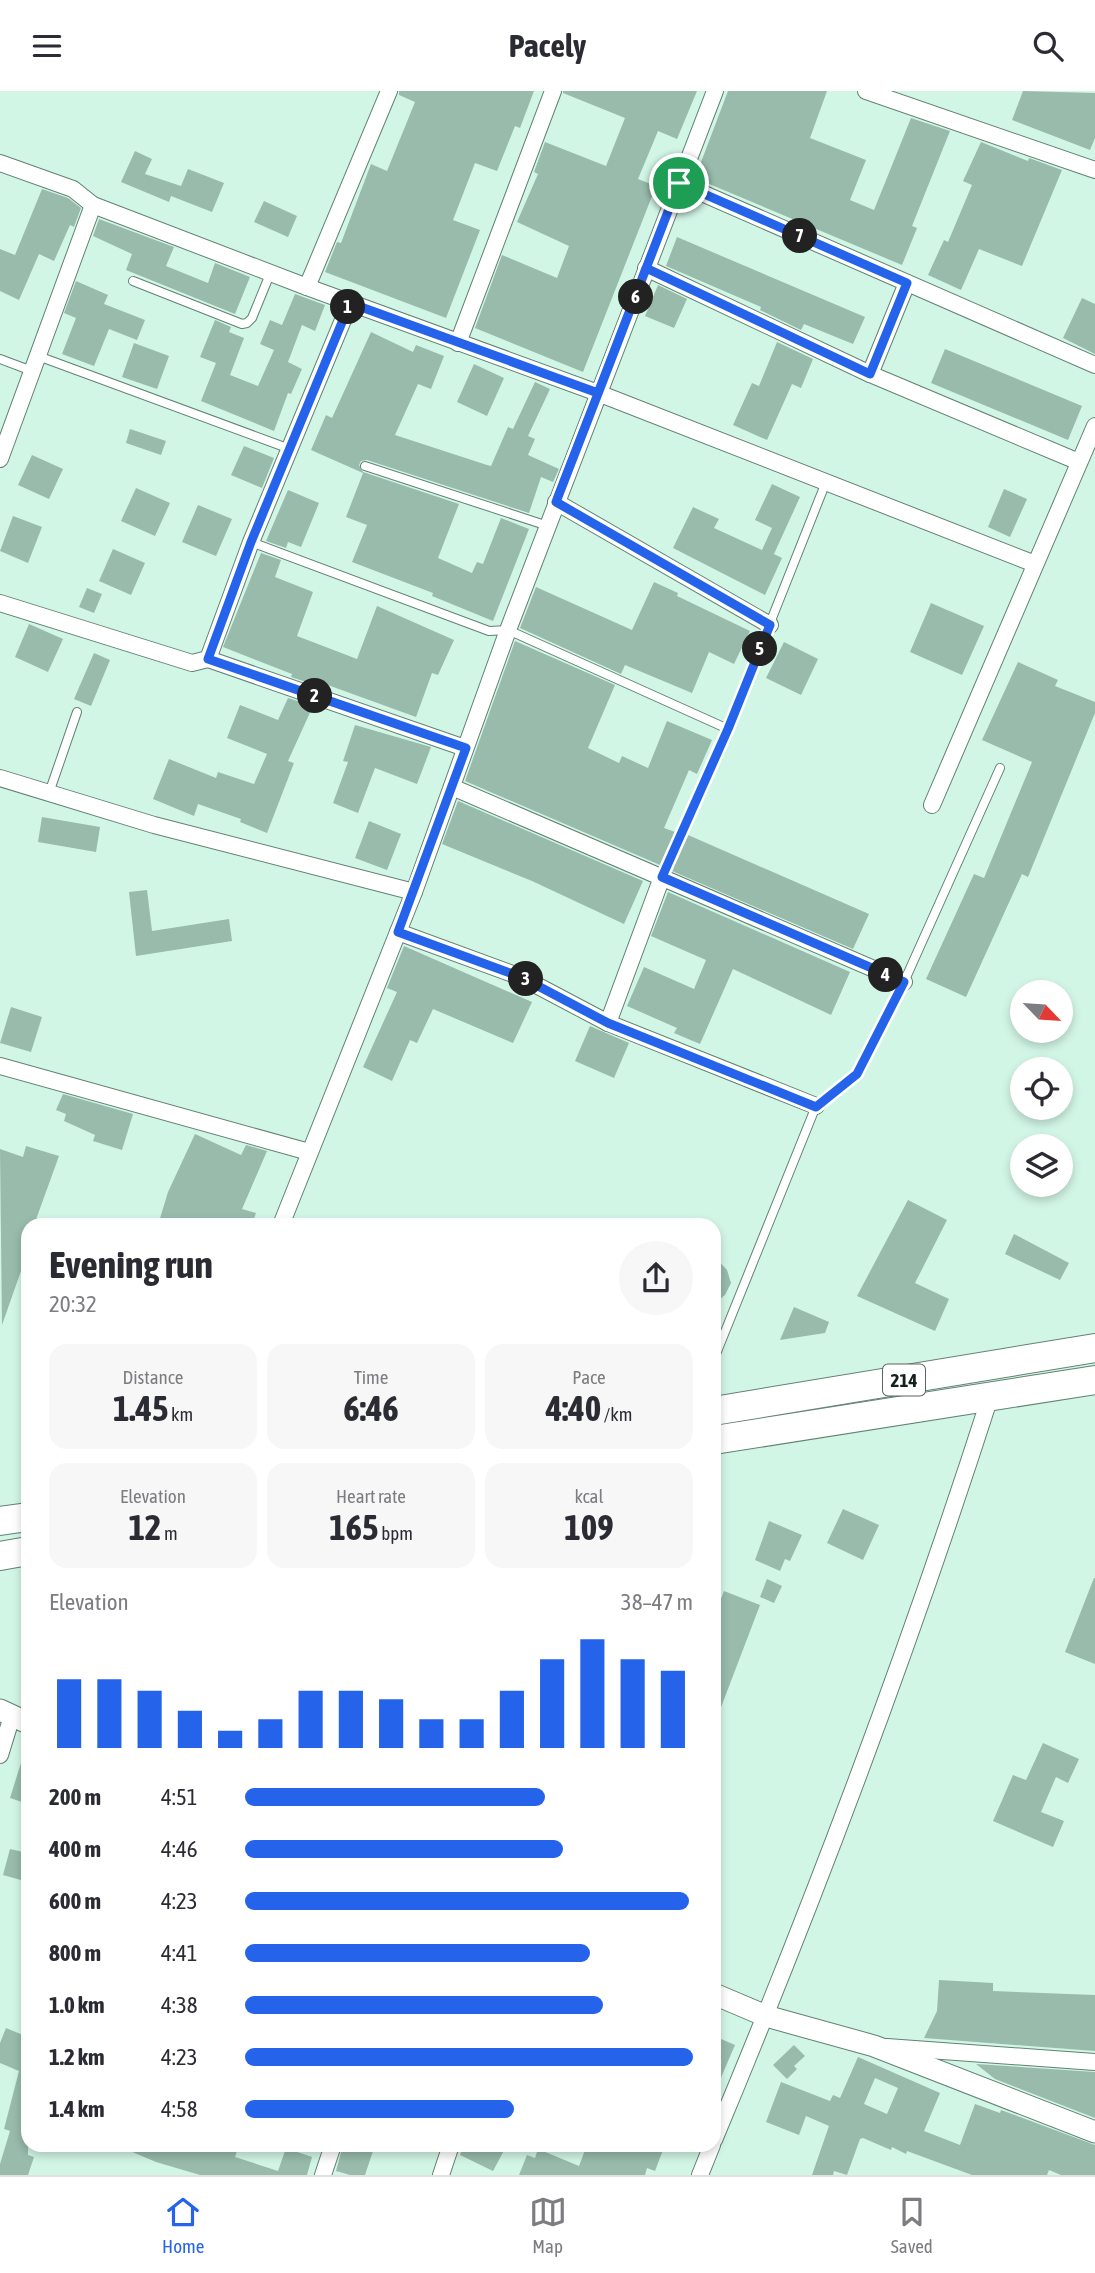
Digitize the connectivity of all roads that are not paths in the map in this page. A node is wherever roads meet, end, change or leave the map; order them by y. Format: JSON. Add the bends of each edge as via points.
{"nodes":[{"id":1,"x":389,"y":91,"type":"edge"},
{"id":2,"x":554,"y":91,"type":"edge"},
{"id":3,"x":715,"y":91,"type":"edge"},
{"id":4,"x":866,"y":91,"type":"edge"},
{"id":5,"x":0,"y":163,"type":"edge"},
{"id":6,"x":1095,"y":170,"type":"edge"},
{"id":7,"x":679,"y":183,"type":"junction"},
{"id":8,"x":93,"y":205,"type":"junction"},
{"id":9,"x":646,"y":268,"type":"junction"},
{"id":10,"x":271,"y":274,"type":"junction"},
{"id":11,"x":133,"y":281,"type":"dead end"},
{"id":12,"x":907,"y":283,"type":"junction"},
{"id":13,"x":307,"y":288,"type":"junction"},
{"id":14,"x":350,"y":303,"type":"junction"},
{"id":15,"x":458,"y":342,"type":"junction"},
{"id":16,"x":0,"y":359,"type":"edge"},
{"id":17,"x":35,"y":363,"type":"junction"},
{"id":18,"x":1095,"y":365,"type":"edge"},
{"id":19,"x":870,"y":374,"type":"junction"},
{"id":20,"x":598,"y":393,"type":"junction"},
{"id":21,"x":1095,"y":426,"type":"edge"},
{"id":22,"x":290,"y":449,"type":"junction"},
{"id":23,"x":0,"y":459,"type":"edge"},
{"id":24,"x":1079,"y":462,"type":"junction"},
{"id":25,"x":365,"y":465,"type":"dead end"},
{"id":26,"x":825,"y":482,"type":"junction"},
{"id":27,"x":556,"y":502,"type":"junction"},
{"id":28,"x":548,"y":526,"type":"junction"},
{"id":29,"x":251,"y":542,"type":"junction"},
{"id":30,"x":1035,"y":565,"type":"junction"},
{"id":31,"x":0,"y":603,"type":"edge"},
{"id":32,"x":770,"y":625,"type":"junction"},
{"id":33,"x":508,"y":630,"type":"junction"},
{"id":34,"x":208,"y":659,"type":"junction"},
{"id":35,"x":77,"y":712,"type":"dead end"},
{"id":36,"x":728,"y":729,"type":"junction"},
{"id":37,"x":466,"y":748,"type":"junction"},
{"id":38,"x":1000,"y":768,"type":"dead end"},
{"id":39,"x":0,"y":778,"type":"edge"},
{"id":40,"x":452,"y":787,"type":"junction"},
{"id":41,"x":49,"y":793,"type":"junction"},
{"id":42,"x":932,"y":805,"type":"dead end"},
{"id":43,"x":662,"y":877,"type":"junction"},
{"id":44,"x":414,"y":892,"type":"junction"},
{"id":45,"x":398,"y":932,"type":"junction"},
{"id":46,"x":904,"y":982,"type":"junction"},
{"id":47,"x":608,"y":1023,"type":"junction"},
{"id":48,"x":0,"y":1066,"type":"edge"},
{"id":49,"x":816,"y":1107,"type":"junction"},
{"id":50,"x":309,"y":1152,"type":"junction"},
{"id":51,"x":284,"y":1218,"type":"edge"},
{"id":52,"x":721,"y":1342,"type":"edge"},
{"id":53,"x":1095,"y":1349,"type":"edge"},
{"id":54,"x":1095,"y":1380,"type":"edge"},
{"id":55,"x":990,"y":1397,"type":"junction"},
{"id":56,"x":721,"y":1410,"type":"edge"},
{"id":57,"x":721,"y":1439,"type":"edge"},
{"id":58,"x":21,"y":1518,"type":"edge"},
{"id":59,"x":0,"y":1521,"type":"edge"},
{"id":60,"x":21,"y":1552,"type":"edge"},
{"id":61,"x":0,"y":1556,"type":"edge"},
{"id":62,"x":13,"y":1716,"type":"edge"},
{"id":63,"x":0,"y":1755,"type":"edge"},
{"id":64,"x":721,"y":1997,"type":"edge"},
{"id":65,"x":766,"y":2015,"type":"junction"},
{"id":66,"x":874,"y":2046,"type":"junction"},
{"id":67,"x":1095,"y":2062,"type":"edge"},
{"id":68,"x":721,"y":2123,"type":"edge"},
{"id":69,"x":1095,"y":2132,"type":"edge"},
{"id":70,"x":330,"y":2152,"type":"edge"},
{"id":71,"x":449,"y":2152,"type":"edge"},
{"id":72,"x":709,"y":2152,"type":"edge"},
{"id":73,"x":323,"y":2175,"type":"edge"},
{"id":74,"x":441,"y":2175,"type":"edge"},
{"id":75,"x":699,"y":2175,"type":"edge"}],
"edges":[{"from":1,"to":13,"type":"street"},
{"from":2,"to":15,"type":"street"},
{"from":3,"to":7,"type":"street"},
{"from":4,"to":6,"type":"street"},
{"from":5,"to":8,"type":"street","via":[[74,189]]},
{"from":7,"to":9,"type":"street"},
{"from":7,"to":12,"type":"street"},
{"from":8,"to":10,"type":"street"},
{"from":8,"to":17,"type":"street"},
{"from":9,"to":19,"type":"street"},
{"from":9,"to":20,"type":"street"},
{"from":10,"to":11,"type":"lane","via":[[251,317],[242,324]]},
{"from":10,"to":13,"type":"street"},
{"from":12,"to":18,"type":"street"},
{"from":12,"to":19,"type":"street"},
{"from":13,"to":14,"type":"street"},
{"from":14,"to":15,"type":"street"},
{"from":14,"to":22,"type":"street"},
{"from":15,"to":20,"type":"street"},
{"from":16,"to":17,"type":"lane"},
{"from":17,"to":22,"type":"lane"},
{"from":17,"to":23,"type":"street"},
{"from":19,"to":24,"type":"street"},
{"from":20,"to":26,"type":"street"},
{"from":20,"to":27,"type":"street"},
{"from":21,"to":24,"type":"street"},
{"from":22,"to":29,"type":"street"},
{"from":24,"to":30,"type":"street"},
{"from":25,"to":28,"type":"lane"},
{"from":26,"to":30,"type":"street"},
{"from":26,"to":32,"type":"lane"},
{"from":27,"to":28,"type":"street"},
{"from":27,"to":32,"type":"street"},
{"from":28,"to":33,"type":"street"},
{"from":29,"to":33,"type":"lane","via":[[489,631]]},
{"from":29,"to":34,"type":"street"},
{"from":30,"to":42,"type":"street"},
{"from":31,"to":34,"type":"street","via":[[192,663]]},
{"from":32,"to":36,"type":"lane"},
{"from":33,"to":36,"type":"lane"},
{"from":33,"to":37,"type":"street"},
{"from":34,"to":37,"type":"street"},
{"from":35,"to":41,"type":"lane"},
{"from":36,"to":43,"type":"lane"},
{"from":37,"to":40,"type":"street"},
{"from":38,"to":46,"type":"lane"},
{"from":39,"to":41,"type":"street"},
{"from":40,"to":43,"type":"street"},
{"from":40,"to":44,"type":"street"},
{"from":41,"to":44,"type":"street"},
{"from":43,"to":46,"type":"street"},
{"from":43,"to":47,"type":"street"},
{"from":44,"to":45,"type":"street"},
{"from":45,"to":47,"type":"street","via":[[521,977]]},
{"from":45,"to":50,"type":"street"},
{"from":46,"to":49,"type":"lane","via":[[857,1074]]},
{"from":47,"to":49,"type":"street"},
{"from":48,"to":50,"type":"street"},
{"from":49,"to":52,"type":"lane"},
{"from":50,"to":51,"type":"street"},
{"from":53,"to":56,"type":"highway","number":"214"},
{"from":54,"to":55,"type":"highway","number":"214"},
{"from":55,"to":57,"type":"highway","number":"214"},
{"from":55,"to":65,"type":"street","via":[[869,1747]]},
{"from":58,"to":59,"type":"highway"},
{"from":60,"to":61,"type":"highway"},
{"from":62,"to":63,"type":"street"},
{"from":64,"to":65,"type":"street"},
{"from":65,"to":66,"type":"street"},
{"from":65,"to":68,"type":"street"},
{"from":66,"to":67,"type":"street"},
{"from":66,"to":69,"type":"street"},
{"from":70,"to":73,"type":"street"},
{"from":71,"to":74,"type":"street"},
{"from":72,"to":75,"type":"street"}]}
